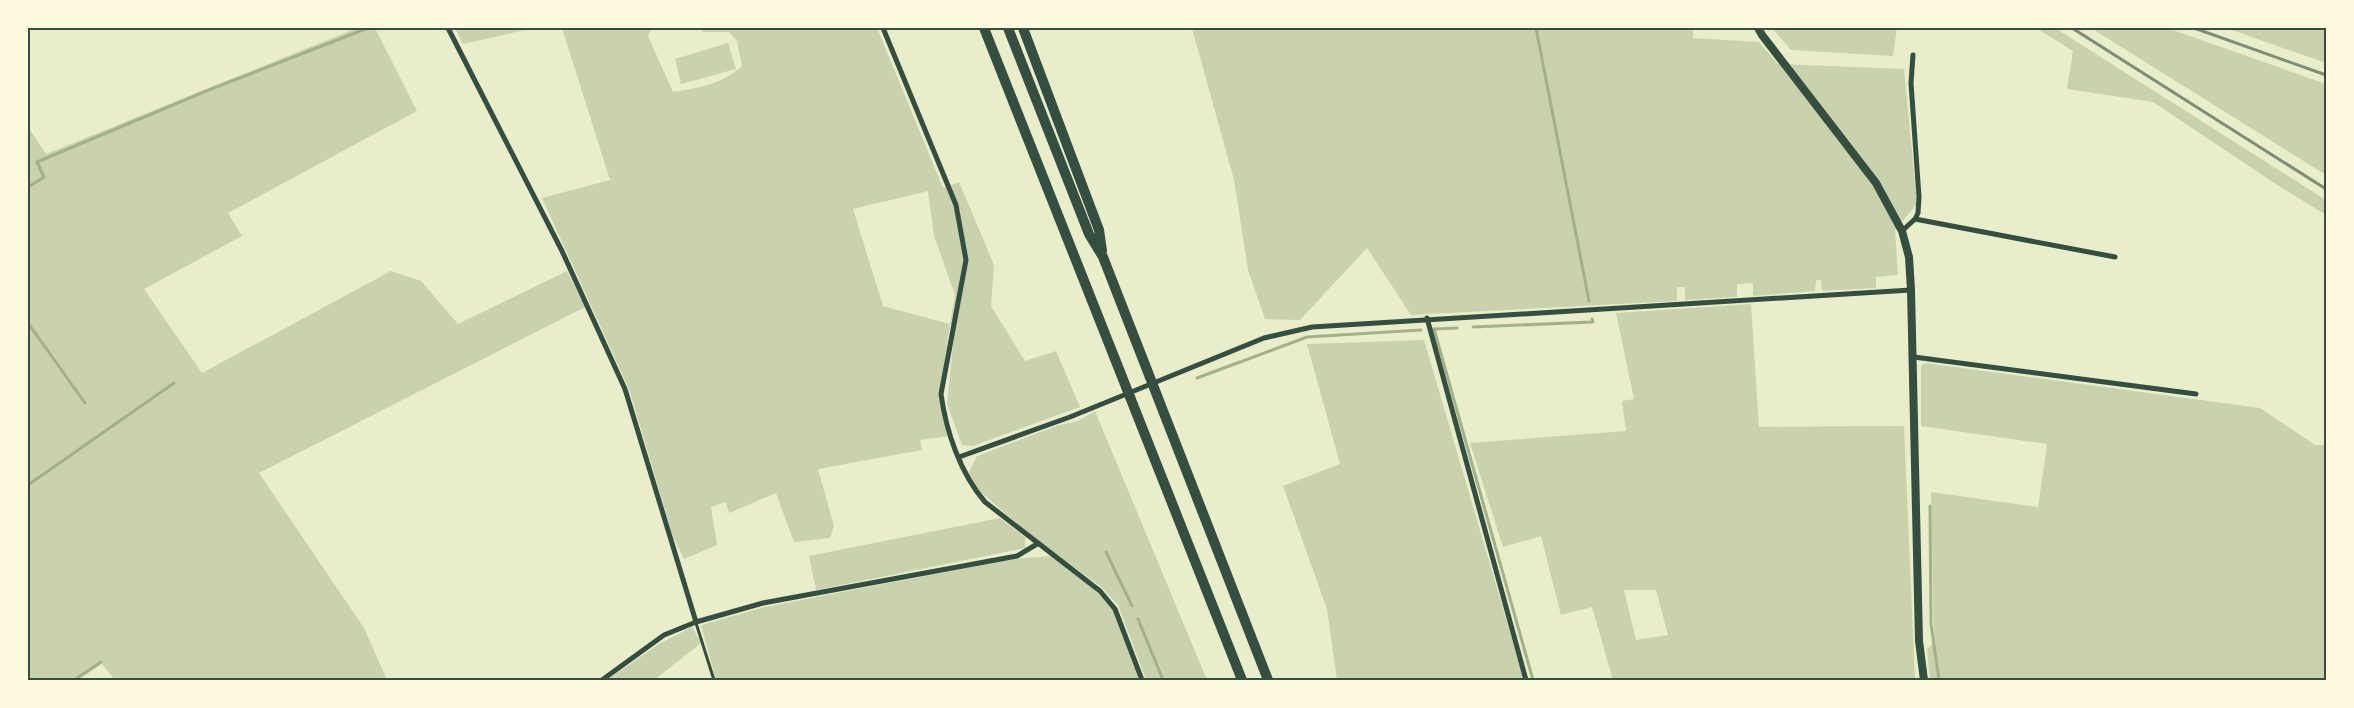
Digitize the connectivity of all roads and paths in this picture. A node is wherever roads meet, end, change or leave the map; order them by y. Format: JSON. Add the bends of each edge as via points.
{"nodes":[{"id":1,"x":448,"y":28,"type":"edge"},
{"id":2,"x":883,"y":28,"type":"edge"},
{"id":3,"x":984,"y":28,"type":"edge"},
{"id":4,"x":1008,"y":28,"type":"edge"},
{"id":5,"x":1023,"y":28,"type":"edge"},
{"id":6,"x":1758,"y":28,"type":"edge"},
{"id":7,"x":1913,"y":56,"type":"dead end"},
{"id":8,"x":1915,"y":218,"type":"junction"},
{"id":9,"x":1902,"y":231,"type":"junction"},
{"id":10,"x":1103,"y":257,"type":"junction"},
{"id":11,"x":2115,"y":257,"type":"dead end"},
{"id":12,"x":1911,"y":290,"type":"junction"},
{"id":13,"x":1427,"y":318,"type":"junction"},
{"id":14,"x":1914,"y":357,"type":"junction"},
{"id":15,"x":2196,"y":394,"type":"dead end"},
{"id":16,"x":959,"y":457,"type":"junction"},
{"id":17,"x":1037,"y":544,"type":"junction"},
{"id":18,"x":696,"y":622,"type":"junction"},
{"id":19,"x":602,"y":680,"type":"edge"},
{"id":20,"x":714,"y":680,"type":"edge"},
{"id":21,"x":1142,"y":680,"type":"edge"},
{"id":22,"x":1242,"y":680,"type":"edge"},
{"id":23,"x":1268,"y":680,"type":"edge"},
{"id":24,"x":1526,"y":680,"type":"edge"},
{"id":25,"x":1924,"y":680,"type":"edge"}],
"edges":[{"from":1,"to":18,"type":"street","via":[[558,243],[625,389]]},
{"from":2,"to":16,"type":"street","via":[[956,205],[966,260],[941,394],[944,414]]},
{"from":3,"to":22,"type":"highway"},
{"from":4,"to":10,"type":"highway","via":[[1089,234]]},
{"from":5,"to":10,"type":"highway","via":[[1099,230]]},
{"from":6,"to":9,"type":"street","via":[[1876,183]]},
{"from":7,"to":8,"type":"street","via":[[1911,83],[1919,197]]},
{"from":8,"to":9,"type":"street"},
{"from":8,"to":11,"type":"street"},
{"from":9,"to":12,"type":"street","via":[[1909,257]]},
{"from":10,"to":23,"type":"highway"},
{"from":12,"to":13,"type":"street"},
{"from":12,"to":14,"type":"street"},
{"from":13,"to":16,"type":"street","via":[[1312,327],[1264,338],[1091,409]]},
{"from":13,"to":24,"type":"street"},
{"from":14,"to":15,"type":"street"},
{"from":14,"to":25,"type":"street","via":[[1919,641]]},
{"from":16,"to":17,"type":"street","via":[[971,486],[985,502]]},
{"from":17,"to":18,"type":"street","via":[[1017,556],[763,603]]},
{"from":17,"to":21,"type":"street","via":[[1100,591],[1115,609]]},
{"from":18,"to":19,"type":"street","via":[[664,634]]},
{"from":18,"to":20,"type":"lane"}]}
